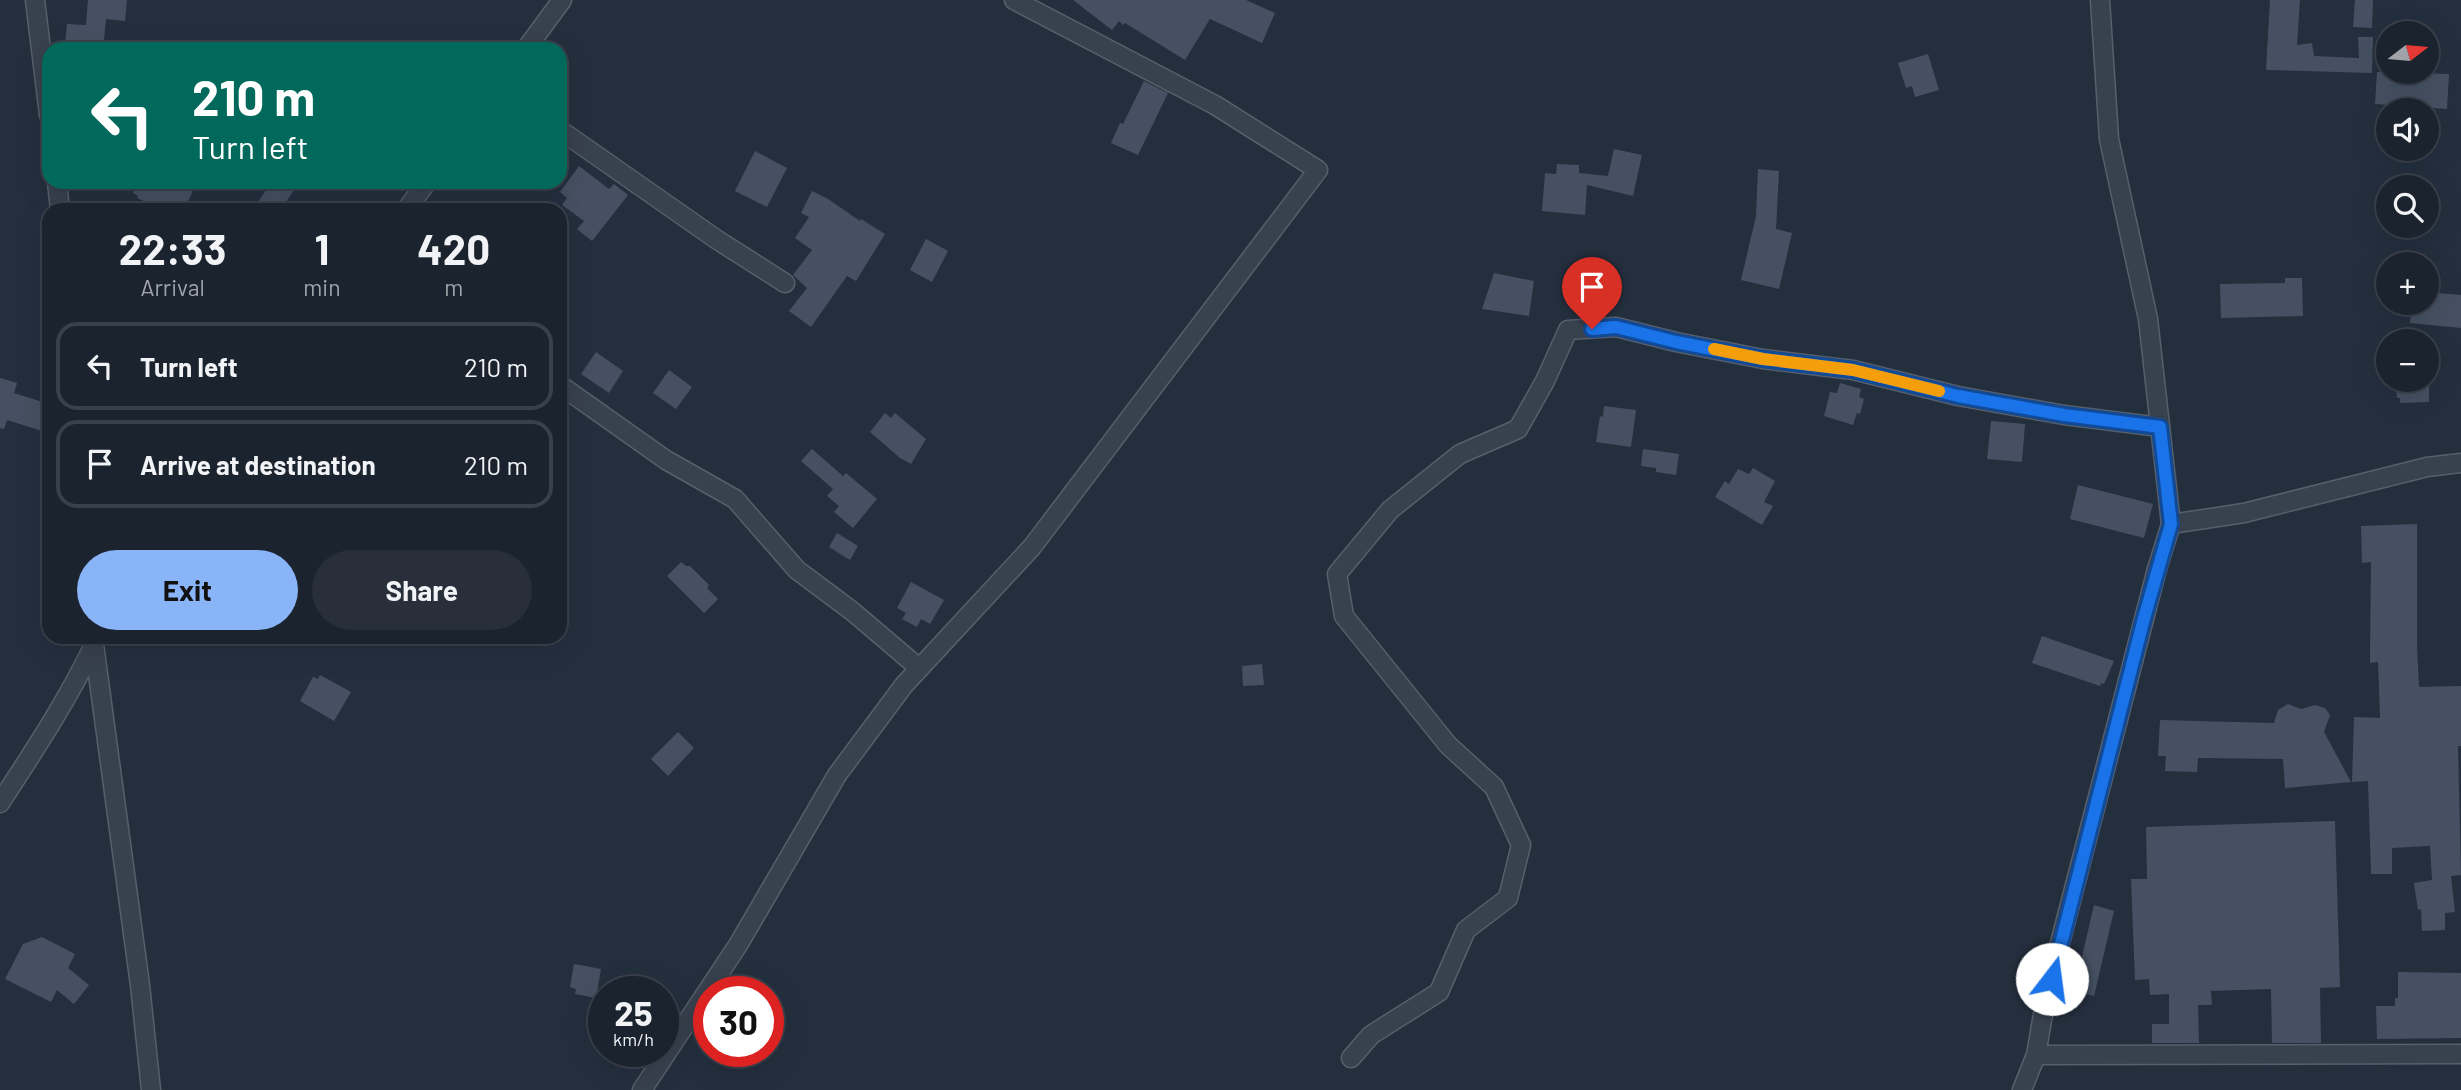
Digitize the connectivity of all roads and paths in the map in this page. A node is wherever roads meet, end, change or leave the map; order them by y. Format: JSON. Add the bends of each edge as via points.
{"nodes":[{"id":1,"x":35,"y":0,"type":"edge"},
{"id":2,"x":562,"y":0,"type":"edge"},
{"id":3,"x":1014,"y":0,"type":"edge"},
{"id":4,"x":2099,"y":0,"type":"edge"},
{"id":5,"x":1045,"y":7,"type":"edge"},
{"id":6,"x":531,"y":42,"type":"edge"},
{"id":7,"x":42,"y":58,"type":"edge"},
{"id":8,"x":567,"y":135,"type":"edge"},
{"id":9,"x":785,"y":283,"type":"dead end"},
{"id":10,"x":567,"y":390,"type":"edge"},
{"id":11,"x":2160,"y":427,"type":"junction"},
{"id":12,"x":2461,"y":463,"type":"edge"},
{"id":13,"x":2171,"y":524,"type":"junction"},
{"id":14,"x":94,"y":644,"type":"edge"},
{"id":15,"x":97,"y":644,"type":"edge"},
{"id":16,"x":919,"y":668,"type":"junction"},
{"id":17,"x":0,"y":803,"type":"edge"},
{"id":18,"x":2461,"y":1054,"type":"edge"},
{"id":19,"x":2036,"y":1055,"type":"junction"},
{"id":20,"x":1352,"y":1058,"type":"dead end"},
{"id":21,"x":151,"y":1090,"type":"edge"},
{"id":22,"x":642,"y":1090,"type":"edge"},
{"id":23,"x":2022,"y":1090,"type":"edge"}],
"edges":[{"from":1,"to":7,"type":"street"},
{"from":2,"to":6,"type":"street"},
{"from":3,"to":5,"type":"street"},
{"from":4,"to":11,"type":"street","via":[[2109,139],[2148,318]]},
{"from":5,"to":16,"type":"street","via":[[1216,105],[1318,170],[1032,547]]},
{"from":8,"to":9,"type":"street"},
{"from":10,"to":16,"type":"street","via":[[666,460],[735,499],[796,570]]},
{"from":11,"to":13,"type":"street"},
{"from":11,"to":20,"type":"street","via":[[1958,396],[1853,370],[1763,359],[1616,327],[1568,330],[1518,429],[1460,454],[1390,510],[1337,573],[1344,616],[1448,745],[1494,787],[1521,845],[1508,898],[1466,930],[1439,992],[1371,1035]]},
{"from":12,"to":13,"type":"street","via":[[2427,467],[2244,513]]},
{"from":13,"to":19,"type":"street","via":[[2080,861]]},
{"from":14,"to":17,"type":"street","via":[[58,714]]},
{"from":15,"to":21,"type":"street"},
{"from":16,"to":22,"type":"street","via":[[837,775],[738,945]]},
{"from":18,"to":19,"type":"street"},
{"from":19,"to":23,"type":"street"}]}
